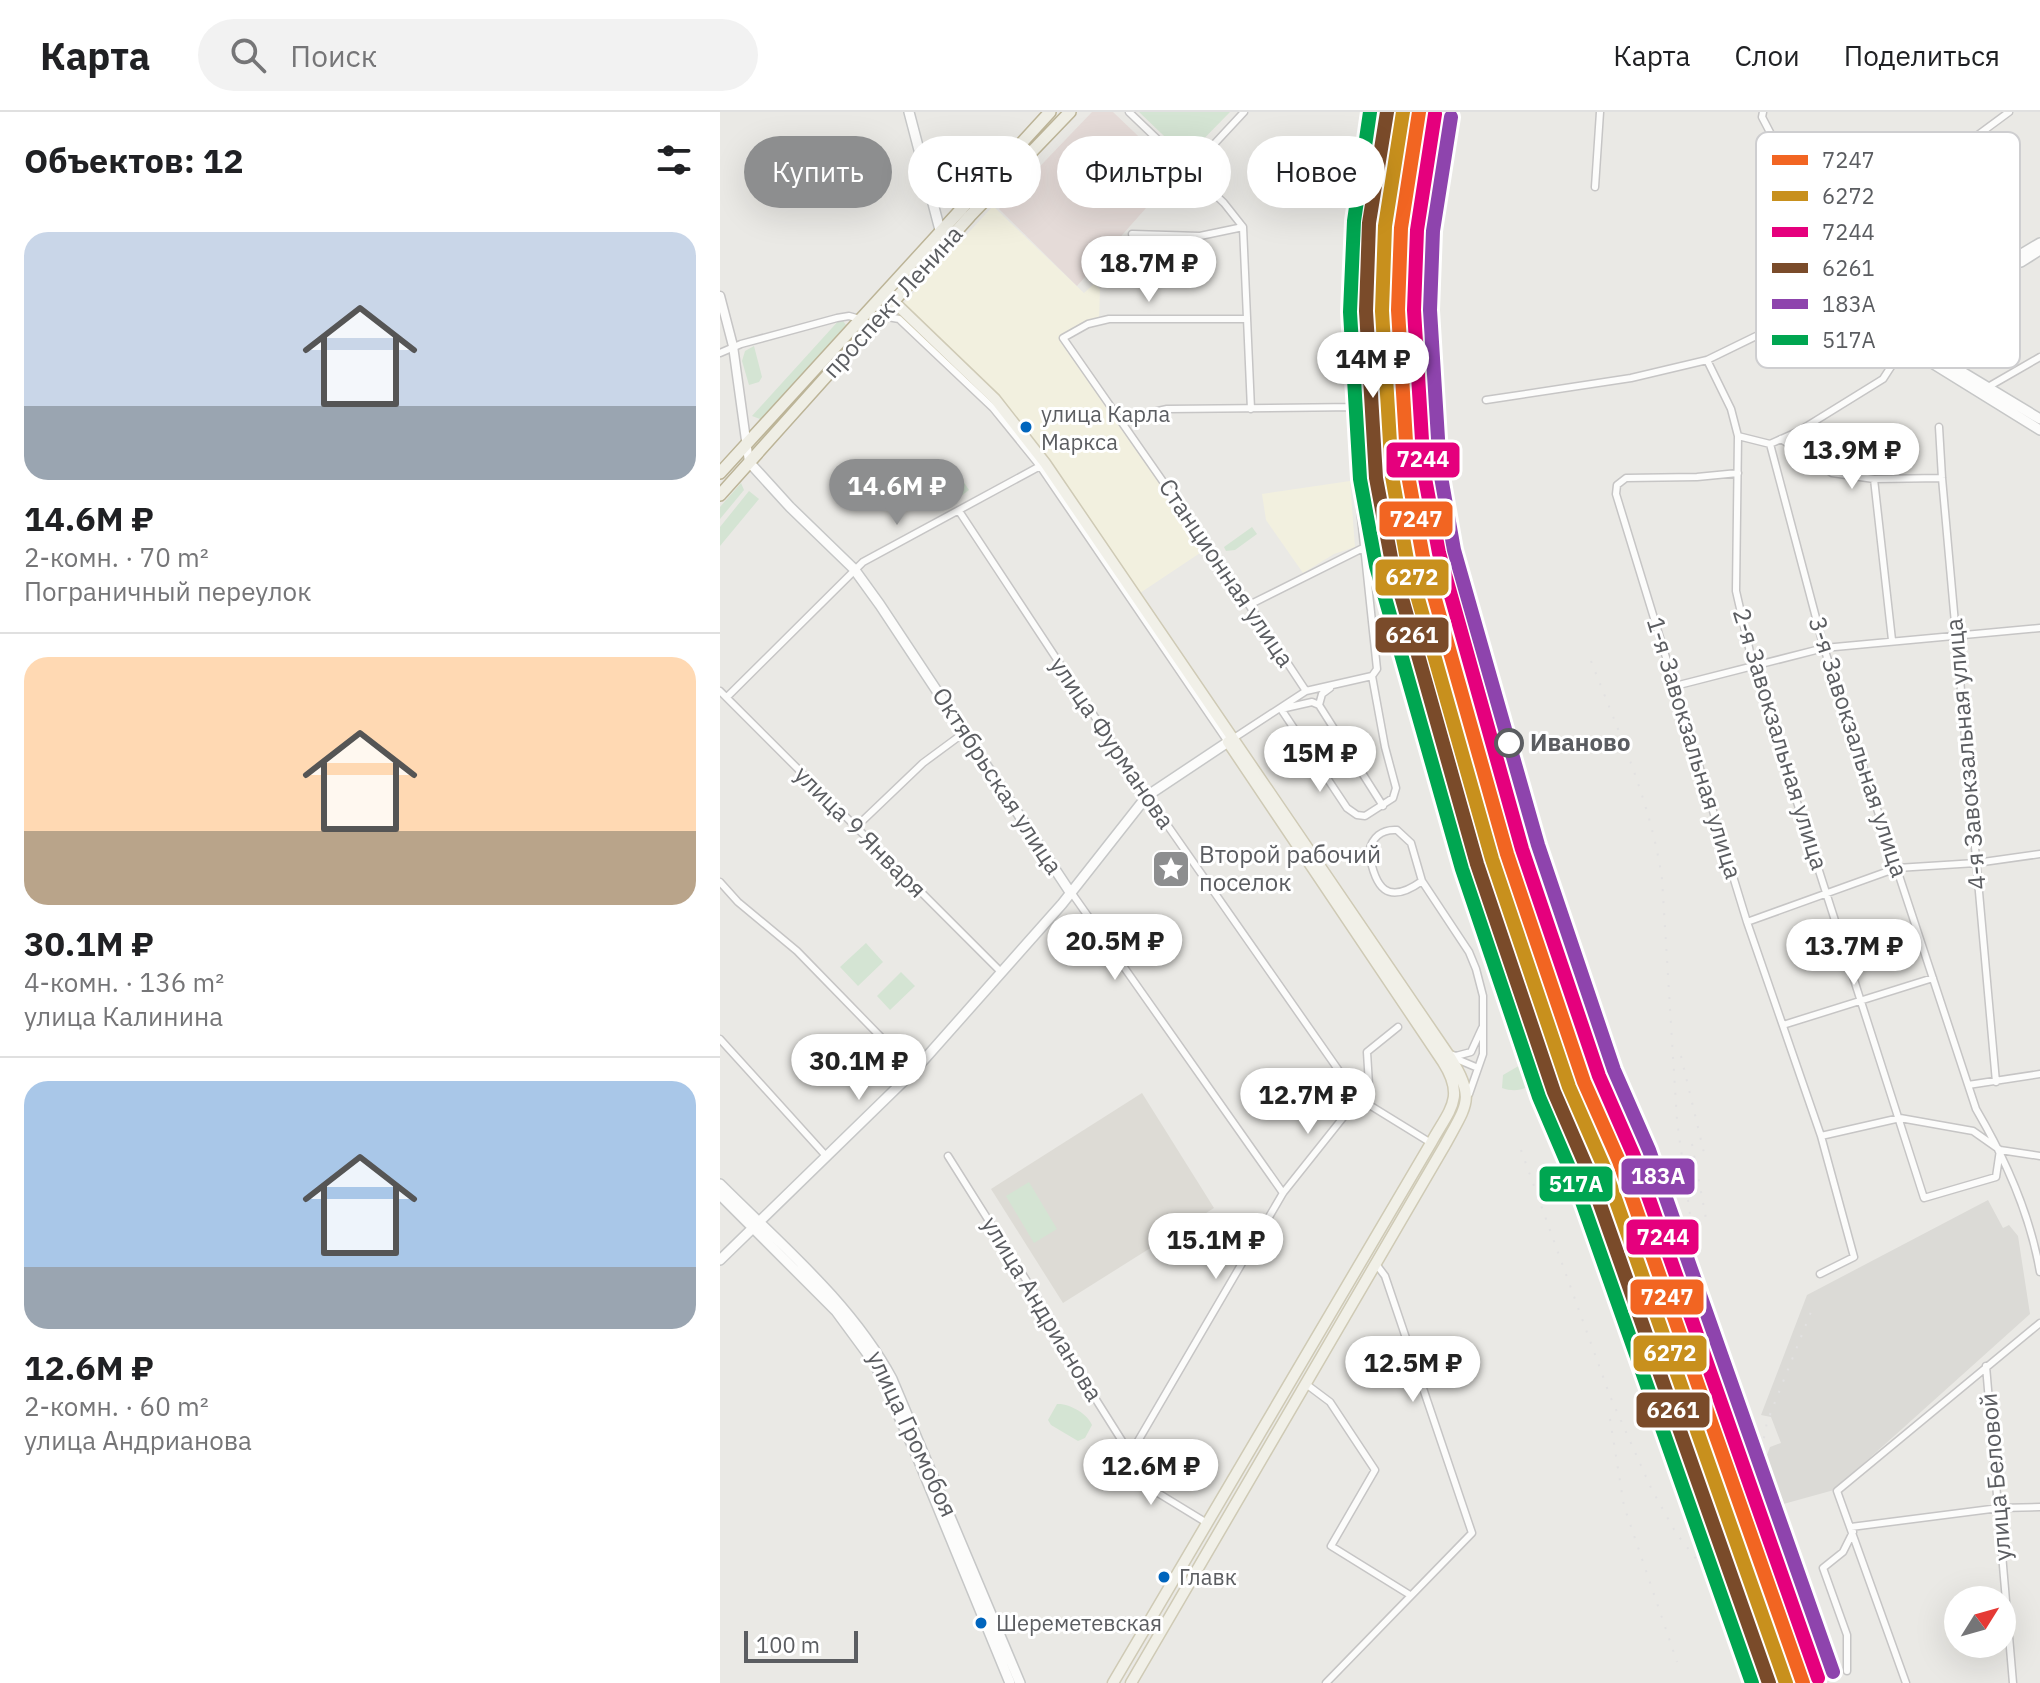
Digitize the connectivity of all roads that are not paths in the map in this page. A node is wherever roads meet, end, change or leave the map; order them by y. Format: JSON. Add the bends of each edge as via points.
{"nodes":[{"id":1,"x":909,"y":112,"type":"edge"},
{"id":2,"x":1050,"y":112,"type":"edge"},
{"id":3,"x":1070,"y":112,"type":"edge"},
{"id":4,"x":1129,"y":112,"type":"edge"},
{"id":5,"x":1244,"y":112,"type":"edge"},
{"id":6,"x":1377,"y":112,"type":"edge"},
{"id":7,"x":1600,"y":112,"type":"edge"},
{"id":8,"x":1763,"y":112,"type":"edge"},
{"id":9,"x":2009,"y":112,"type":"edge"},
{"id":10,"x":1770,"y":132,"type":"edge"},
{"id":11,"x":1982,"y":132,"type":"edge"},
{"id":12,"x":1154,"y":136,"type":"edge"},
{"id":13,"x":1222,"y":136,"type":"edge"},
{"id":14,"x":1595,"y":187,"type":"dead end"},
{"id":15,"x":1228,"y":208,"type":"edge"},
{"id":16,"x":1243,"y":227,"type":"junction"},
{"id":17,"x":940,"y":230,"type":"junction"},
{"id":18,"x":1132,"y":234,"type":"dead end"},
{"id":19,"x":2040,"y":243,"type":"edge"},
{"id":20,"x":945,"y":244,"type":"junction"},
{"id":21,"x":2040,"y":250,"type":"edge"},
{"id":22,"x":2020,"y":255,"type":"edge"},
{"id":23,"x":2020,"y":262,"type":"edge"},
{"id":24,"x":885,"y":293,"type":"junction"},
{"id":25,"x":720,"y":296,"type":"edge"},
{"id":26,"x":895,"y":302,"type":"junction"},
{"id":27,"x":882,"y":316,"type":"junction"},
{"id":28,"x":860,"y":319,"type":"junction"},
{"id":29,"x":1247,"y":319,"type":"junction"},
{"id":30,"x":1756,"y":336,"type":"edge"},
{"id":31,"x":733,"y":346,"type":"junction"},
{"id":32,"x":720,"y":353,"type":"edge"},
{"id":33,"x":2040,"y":357,"type":"edge"},
{"id":34,"x":1707,"y":360,"type":"junction"},
{"id":35,"x":1890,"y":368,"type":"edge"},
{"id":36,"x":1942,"y":368,"type":"edge"},
{"id":37,"x":1952,"y":368,"type":"edge"},
{"id":38,"x":1986,"y":391,"type":"junction"},
{"id":39,"x":1486,"y":400,"type":"dead end"},
{"id":40,"x":1357,"y":407,"type":"junction"},
{"id":41,"x":1251,"y":409,"type":"junction"},
{"id":42,"x":2040,"y":419,"type":"edge"},
{"id":43,"x":1123,"y":422,"type":"junction"},
{"id":44,"x":1939,"y":427,"type":"dead end"},
{"id":45,"x":2040,"y":430,"type":"edge"},
{"id":46,"x":1738,"y":436,"type":"junction"},
{"id":47,"x":1781,"y":439,"type":"junction"},
{"id":48,"x":746,"y":442,"type":"junction"},
{"id":49,"x":1770,"y":444,"type":"junction"},
{"id":50,"x":749,"y":462,"type":"junction"},
{"id":51,"x":1043,"y":465,"type":"junction"},
{"id":52,"x":720,"y":473,"type":"edge"},
{"id":53,"x":1738,"y":473,"type":"junction"},
{"id":54,"x":1942,"y":478,"type":"junction"},
{"id":55,"x":1874,"y":479,"type":"junction"},
{"id":56,"x":720,"y":495,"type":"edge"},
{"id":57,"x":959,"y":511,"type":"junction"},
{"id":58,"x":1365,"y":547,"type":"junction"},
{"id":59,"x":854,"y":569,"type":"junction"},
{"id":60,"x":1249,"y":605,"type":"junction"},
{"id":61,"x":2040,"y":628,"type":"edge"},
{"id":62,"x":1956,"y":634,"type":"junction"},
{"id":63,"x":1892,"y":640,"type":"junction"},
{"id":64,"x":1824,"y":648,"type":"junction"},
{"id":65,"x":1753,"y":665,"type":"junction"},
{"id":66,"x":1372,"y":676,"type":"junction"},
{"id":67,"x":1344,"y":681,"type":"junction"},
{"id":68,"x":1675,"y":686,"type":"junction"},
{"id":69,"x":720,"y":691,"type":"edge"},
{"id":70,"x":1306,"y":691,"type":"junction"},
{"id":71,"x":727,"y":697,"type":"junction"},
{"id":72,"x":1319,"y":705,"type":"junction"},
{"id":73,"x":1281,"y":709,"type":"junction"},
{"id":74,"x":965,"y":732,"type":"junction"},
{"id":75,"x":1231,"y":740,"type":"junction"},
{"id":76,"x":1147,"y":796,"type":"junction"},
{"id":77,"x":1383,"y":806,"type":"junction"},
{"id":78,"x":856,"y":827,"type":"junction"},
{"id":79,"x":2040,"y":854,"type":"edge"},
{"id":80,"x":1976,"y":863,"type":"junction"},
{"id":81,"x":1897,"y":868,"type":"junction"},
{"id":82,"x":1422,"y":881,"type":"junction"},
{"id":83,"x":720,"y":882,"type":"edge"},
{"id":84,"x":1070,"y":892,"type":"junction"},
{"id":85,"x":1827,"y":893,"type":"junction"},
{"id":86,"x":1747,"y":922,"type":"junction"},
{"id":87,"x":1001,"y":972,"type":"junction"},
{"id":88,"x":1933,"y":978,"type":"junction"},
{"id":89,"x":1862,"y":1000,"type":"junction"},
{"id":90,"x":1485,"y":1021,"type":"junction"},
{"id":91,"x":1783,"y":1025,"type":"junction"},
{"id":92,"x":1398,"y":1027,"type":"dead end"},
{"id":93,"x":720,"y":1039,"type":"edge"},
{"id":94,"x":1447,"y":1057,"type":"junction"},
{"id":95,"x":1478,"y":1068,"type":"junction"},
{"id":96,"x":1457,"y":1069,"type":"junction"},
{"id":97,"x":914,"y":1071,"type":"junction"},
{"id":98,"x":2040,"y":1074,"type":"edge"},
{"id":99,"x":1996,"y":1082,"type":"junction"},
{"id":100,"x":1968,"y":1085,"type":"junction"},
{"id":101,"x":1466,"y":1090,"type":"junction"},
{"id":102,"x":1455,"y":1096,"type":"junction"},
{"id":103,"x":1358,"y":1098,"type":"junction"},
{"id":104,"x":1900,"y":1118,"type":"junction"},
{"id":105,"x":1821,"y":1136,"type":"junction"},
{"id":106,"x":1431,"y":1143,"type":"junction"},
{"id":107,"x":2000,"y":1150,"type":"junction"},
{"id":108,"x":948,"y":1156,"type":"dead end"},
{"id":109,"x":2040,"y":1156,"type":"edge"},
{"id":110,"x":827,"y":1157,"type":"junction"},
{"id":111,"x":720,"y":1184,"type":"edge"},
{"id":112,"x":1283,"y":1193,"type":"junction"},
{"id":113,"x":720,"y":1195,"type":"edge"},
{"id":114,"x":756,"y":1226,"type":"junction"},
{"id":115,"x":1364,"y":1256,"type":"junction"},
{"id":116,"x":720,"y":1260,"type":"edge"},
{"id":117,"x":1376,"y":1264,"type":"junction"},
{"id":118,"x":2040,"y":1272,"type":"edge"},
{"id":119,"x":1820,"y":1274,"type":"dead end"},
{"id":120,"x":2040,"y":1323,"type":"edge"},
{"id":121,"x":1986,"y":1366,"type":"junction"},
{"id":122,"x":1293,"y":1377,"type":"junction"},
{"id":123,"x":1306,"y":1384,"type":"junction"},
{"id":124,"x":1131,"y":1453,"type":"junction"},
{"id":125,"x":2040,"y":1507,"type":"edge"},
{"id":126,"x":1999,"y":1508,"type":"junction"},
{"id":127,"x":1207,"y":1523,"type":"junction"},
{"id":128,"x":1852,"y":1529,"type":"junction"},
{"id":129,"x":1167,"y":1590,"type":"junction"},
{"id":130,"x":1410,"y":1595,"type":"junction"},
{"id":131,"x":1180,"y":1598,"type":"junction"},
{"id":132,"x":1847,"y":1671,"type":"dead end"},
{"id":133,"x":1010,"y":1683,"type":"edge"},
{"id":134,"x":1020,"y":1683,"type":"edge"},
{"id":135,"x":1113,"y":1683,"type":"edge"},
{"id":136,"x":1131,"y":1683,"type":"edge"},
{"id":137,"x":1326,"y":1683,"type":"edge"},
{"id":138,"x":1906,"y":1683,"type":"edge"},
{"id":139,"x":2013,"y":1683,"type":"edge"}],
"edges":[{"from":1,"to":17,"type":"main road"},
{"from":2,"to":17,"type":"highway","name":"проспект Ленина"},
{"from":3,"to":20,"type":"highway","name":"проспект Ленина"},
{"from":4,"to":12,"type":"street"},
{"from":5,"to":13,"type":"street"},
{"from":6,"to":40,"type":"street","via":[[1357,301]]},
{"from":7,"to":14,"type":"street"},
{"from":8,"to":10,"type":"street"},
{"from":9,"to":11,"type":"street"},
{"from":15,"to":16,"type":"street"},
{"from":16,"to":18,"type":"street","via":[[1200,236]]},
{"from":16,"to":29,"type":"street"},
{"from":17,"to":20,"type":"highway"},
{"from":17,"to":24,"type":"highway","name":"проспект Ленина"},
{"from":19,"to":22,"type":"main road"},
{"from":20,"to":26,"type":"highway","name":"проспект Ленина"},
{"from":21,"to":23,"type":"main road"},
{"from":24,"to":26,"type":"main road"},
{"from":24,"to":28,"type":"highway","name":"проспект Ленина"},
{"from":25,"to":31,"type":"street"},
{"from":26,"to":27,"type":"highway","name":"проспект Ленина"},
{"from":26,"to":51,"type":"main road","via":[[995,399]]},
{"from":27,"to":50,"type":"highway","name":"проспект Ленина"},
{"from":27,"to":51,"type":"street","via":[[899,319],[966,381]]},
{"from":28,"to":31,"type":"street","via":[[837,318]]},
{"from":28,"to":48,"type":"highway","name":"проспект Ленина"},
{"from":29,"to":41,"type":"street"},
{"from":29,"to":43,"type":"street","name":"Станционная улица","via":[[1109,319],[1063,338]]},
{"from":30,"to":34,"type":"street"},
{"from":31,"to":32,"type":"street"},
{"from":31,"to":48,"type":"street"},
{"from":33,"to":38,"type":"street"},
{"from":34,"to":39,"type":"street","via":[[1631,378]]},
{"from":34,"to":46,"type":"street","name":"2-я Завокзальная улица"},
{"from":35,"to":47,"type":"street","via":[[1883,379]]},
{"from":36,"to":38,"type":"main road"},
{"from":37,"to":38,"type":"main road"},
{"from":38,"to":42,"type":"main road"},
{"from":38,"to":45,"type":"main road"},
{"from":40,"to":41,"type":"street"},
{"from":40,"to":58,"type":"street"},
{"from":41,"to":43,"type":"street","via":[[1167,409]]},
{"from":43,"to":60,"type":"street","name":"Станционная улица"},
{"from":44,"to":54,"type":"street","name":"4-я Завокзальная улица"},
{"from":46,"to":49,"type":"street"},
{"from":46,"to":53,"type":"street","name":"2-я Завокзальная улица"},
{"from":47,"to":49,"type":"street"},
{"from":47,"to":55,"type":"street","via":[[1832,473]]},
{"from":48,"to":50,"type":"street"},
{"from":48,"to":52,"type":"highway","name":"проспект Ленина"},
{"from":49,"to":64,"type":"street","name":"3-я Завокзальная улица"},
{"from":50,"to":56,"type":"highway","name":"проспект Ленина"},
{"from":50,"to":59,"type":"main road","name":"Октябрьская улица"},
{"from":51,"to":57,"type":"street"},
{"from":51,"to":75,"type":"main road"},
{"from":53,"to":65,"type":"street","name":"2-я Завокзальная улица","via":[[1736,591]]},
{"from":53,"to":68,"type":"street","name":"1-я Завокзальная улица","via":[[1623,479],[1617,485]]},
{"from":54,"to":55,"type":"street"},
{"from":54,"to":62,"type":"street","name":"4-я Завокзальная улица"},
{"from":55,"to":63,"type":"street"},
{"from":57,"to":59,"type":"street"},
{"from":57,"to":76,"type":"street","name":"улица Фурманова"},
{"from":58,"to":60,"type":"street"},
{"from":58,"to":66,"type":"street","via":[[1377,669]]},
{"from":59,"to":71,"type":"street"},
{"from":59,"to":74,"type":"main road","name":"Октябрьская улица"},
{"from":60,"to":70,"type":"street","name":"Станционная улица"},
{"from":61,"to":62,"type":"street"},
{"from":62,"to":63,"type":"street"},
{"from":62,"to":80,"type":"street","name":"4-я Завокзальная улица"},
{"from":63,"to":64,"type":"street"},
{"from":64,"to":65,"type":"street"},
{"from":64,"to":81,"type":"street","name":"3-я Завокзальная улица"},
{"from":65,"to":68,"type":"street"},
{"from":65,"to":85,"type":"street","name":"2-я Завокзальная улица"},
{"from":66,"to":67,"type":"street"},
{"from":66,"to":77,"type":"street","via":[[1396,788]]},
{"from":67,"to":70,"type":"street"},
{"from":67,"to":72,"type":"street","via":[[1326,689]]},
{"from":68,"to":86,"type":"street","name":"1-я Завокзальная улица"},
{"from":69,"to":71,"type":"street","name":"улица 9 Января"},
{"from":70,"to":73,"type":"street"},
{"from":71,"to":78,"type":"street","name":"улица 9 Января"},
{"from":72,"to":73,"type":"street"},
{"from":72,"to":77,"type":"street"},
{"from":73,"to":75,"type":"street"},
{"from":73,"to":77,"type":"street","via":[[1347,808],[1365,816]]},
{"from":74,"to":78,"type":"street","via":[[923,763]]},
{"from":74,"to":84,"type":"main road","name":"Октябрьская улица"},
{"from":75,"to":76,"type":"main road"},
{"from":75,"to":94,"type":"main road"},
{"from":76,"to":84,"type":"main road"},
{"from":76,"to":103,"type":"street","name":"улица Фурманова"},
{"from":78,"to":87,"type":"street","name":"улица 9 Января"},
{"from":79,"to":80,"type":"street"},
{"from":80,"to":81,"type":"street"},
{"from":80,"to":99,"type":"street","name":"4-я Завокзальная улица"},
{"from":81,"to":85,"type":"street"},
{"from":81,"to":88,"type":"street","name":"3-я Завокзальная улица"},
{"from":82,"to":82,"type":"street","via":[[1404,833],[1391,829],[1377,836],[1369,852],[1385,891],[1405,892]]},
{"from":82,"to":90,"type":"street","via":[[1476,969]]},
{"from":83,"to":97,"type":"street","via":[[797,951]]},
{"from":84,"to":87,"type":"main road"},
{"from":84,"to":112,"type":"street","name":"Октябрьская улица"},
{"from":85,"to":86,"type":"street"},
{"from":85,"to":89,"type":"street","name":"2-я Завокзальная улица"},
{"from":86,"to":91,"type":"street","name":"1-я Завокзальная улица"},
{"from":87,"to":97,"type":"main road"},
{"from":88,"to":89,"type":"street"},
{"from":88,"to":100,"type":"street","name":"3-я Завокзальная улица"},
{"from":89,"to":91,"type":"street"},
{"from":89,"to":104,"type":"street","name":"2-я Завокзальная улица"},
{"from":90,"to":94,"type":"street","via":[[1471,1052]]},
{"from":90,"to":95,"type":"street"},
{"from":91,"to":105,"type":"street","name":"1-я Завокзальная улица"},
{"from":92,"to":103,"type":"street","via":[[1367,1052],[1369,1085]]},
{"from":93,"to":110,"type":"street"},
{"from":94,"to":95,"type":"street"},
{"from":94,"to":96,"type":"main road"},
{"from":94,"to":102,"type":"main road"},
{"from":95,"to":96,"type":"street"},
{"from":95,"to":101,"type":"street"},
{"from":95,"to":101,"type":"street"},
{"from":96,"to":101,"type":"main road"},
{"from":97,"to":110,"type":"main road"},
{"from":98,"to":99,"type":"street"},
{"from":99,"to":100,"type":"street"},
{"from":100,"to":107,"type":"street","name":"3-я Завокзальная улица"},
{"from":101,"to":102,"type":"street"},
{"from":101,"to":117,"type":"main road","via":[[1464,1110]]},
{"from":102,"to":106,"type":"main road"},
{"from":103,"to":106,"type":"street","name":"улица Фурманова"},
{"from":103,"to":112,"type":"street"},
{"from":104,"to":105,"type":"street"},
{"from":104,"to":107,"type":"street","via":[[1973,1131]]},
{"from":104,"to":107,"type":"street","name":"2-я Завокзальная улица","via":[[1924,1198],[1996,1177]]},
{"from":105,"to":119,"type":"street","name":"1-я Завокзальная улица","via":[[1854,1257]]},
{"from":106,"to":115,"type":"main road"},
{"from":107,"to":109,"type":"street"},
{"from":107,"to":118,"type":"street","name":"3-я Завокзальная улица","via":[[2034,1237]]},
{"from":108,"to":124,"type":"street","name":"улица Андрианова"},
{"from":110,"to":114,"type":"main road"},
{"from":111,"to":114,"type":"main road","name":"улица Громобоя"},
{"from":112,"to":124,"type":"street"},
{"from":113,"to":114,"type":"main road","name":"улица Громобоя"},
{"from":114,"to":116,"type":"main road"},
{"from":114,"to":133,"type":"main road","name":"улица Громобоя","via":[[836,1311],[875,1364]]},
{"from":114,"to":134,"type":"main road","name":"улица Громобоя","via":[[841,1306],[880,1357]]},
{"from":115,"to":117,"type":"main road"},
{"from":115,"to":122,"type":"main road"},
{"from":117,"to":123,"type":"main road"},
{"from":117,"to":130,"type":"street","via":[[1385,1276],[1472,1533]]},
{"from":120,"to":121,"type":"street"},
{"from":121,"to":126,"type":"street","name":"улица Беловой"},
{"from":121,"to":128,"type":"street","via":[[1837,1491]]},
{"from":122,"to":123,"type":"main road"},
{"from":122,"to":127,"type":"main road"},
{"from":123,"to":130,"type":"street","via":[[1330,1402],[1375,1470],[1331,1546]]},
{"from":123,"to":131,"type":"main road"},
{"from":124,"to":127,"type":"street","name":"улица Андрианова","via":[[1153,1490]]},
{"from":125,"to":126,"type":"street"},
{"from":126,"to":128,"type":"street"},
{"from":126,"to":139,"type":"street","name":"улица Беловой"},
{"from":127,"to":129,"type":"main road"},
{"from":128,"to":132,"type":"street","via":[[1843,1552],[1823,1568],[1847,1635]]},
{"from":128,"to":138,"type":"street"},
{"from":129,"to":131,"type":"main road"},
{"from":129,"to":135,"type":"main road"},
{"from":130,"to":137,"type":"street"},
{"from":131,"to":136,"type":"main road"}]}
